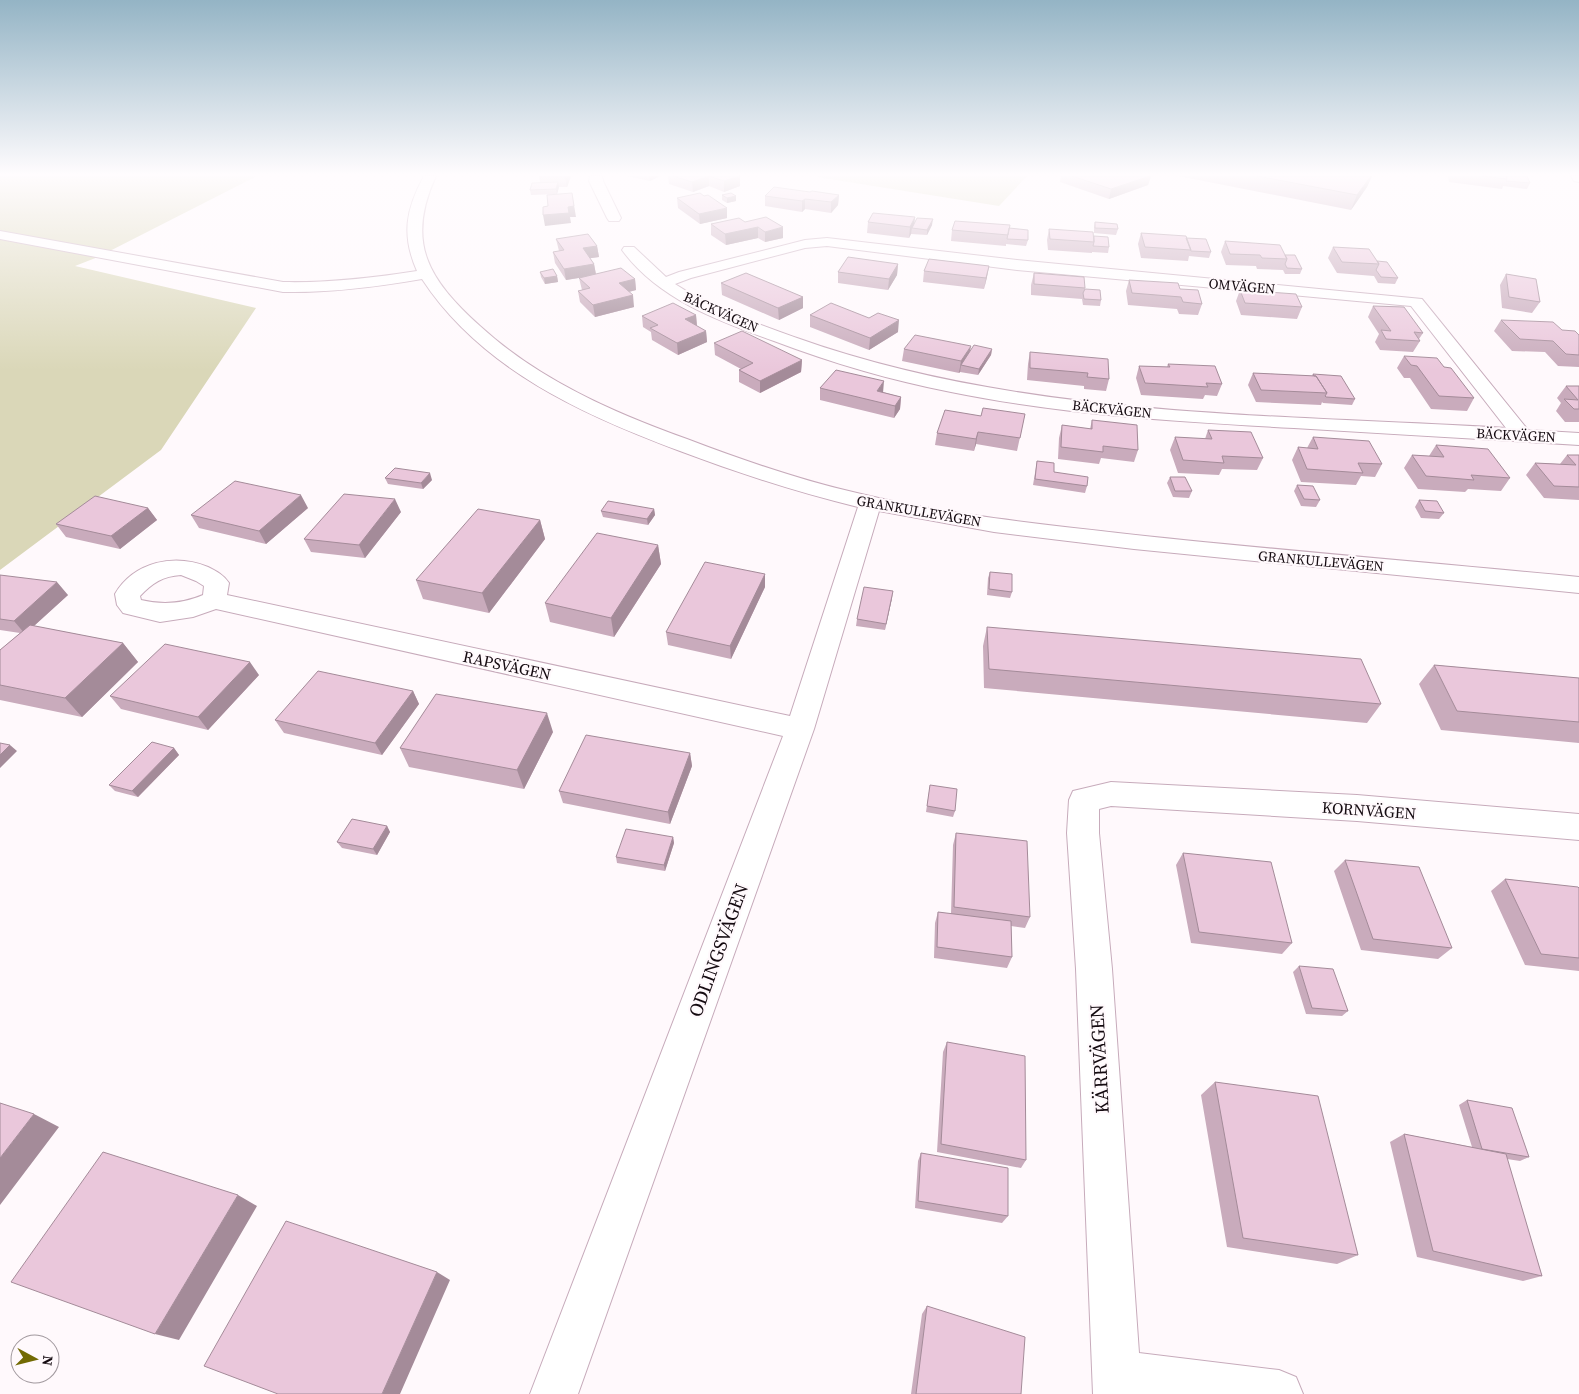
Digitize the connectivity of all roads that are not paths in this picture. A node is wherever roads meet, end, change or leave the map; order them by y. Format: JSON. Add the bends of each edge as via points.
{"nodes":[{"id":1,"x":31,"y":241,"type":"edge"},
{"id":2,"x":415,"y":241,"type":"edge"},
{"id":3,"x":629,"y":250,"type":"dead end"},
{"id":4,"x":426,"y":274,"type":"junction"},
{"id":5,"x":665,"y":283,"type":"junction"},
{"id":6,"x":1522,"y":435,"type":"junction"},
{"id":7,"x":1579,"y":439,"type":"edge"},
{"id":8,"x":870,"y":503,"type":"junction"},
{"id":9,"x":1579,"y":585,"type":"edge"},
{"id":10,"x":214,"y":600,"type":"dead end"},
{"id":11,"x":800,"y":729,"type":"junction"},
{"id":12,"x":1160,"y":796,"type":"joint"},
{"id":13,"x":1579,"y":827,"type":"edge"},
{"id":14,"x":1117,"y":1383,"type":"edge"},
{"id":15,"x":554,"y":1394,"type":"edge"},
{"id":16,"x":1279,"y":1394,"type":"edge"}],
"edges":[{"from":1,"to":4,"type":"street","via":[[283,287],[366,284]]},
{"from":2,"to":4,"type":"street","name":"GRANKULLEVÄGEN","via":[[418,258]]},
{"from":3,"to":5,"type":"street","name":"BÄCKVÄGEN"},
{"from":4,"to":8,"type":"street","name":"GRANKULLEVÄGEN","via":[[456,314],[504,357],[557,390],[624,423],[744,469]]},
{"from":5,"to":6,"type":"street","name":"BÄCKVÄGEN","via":[[676,292],[729,318],[867,368],[1021,399],[1133,413]]},
{"from":5,"to":6,"type":"street","name":"OMVÄGEN","via":[[805,244],[827,242],[1026,266],[1416,302]]},
{"from":6,"to":7,"type":"street","name":"BÄCKVÄGEN"},
{"from":8,"to":9,"type":"street","name":"GRANKULLEVÄGEN","via":[[956,519],[1142,543]]},
{"from":8,"to":11,"type":"street","name":"ODLINGSVÄGEN"},
{"from":10,"to":11,"type":"street","name":"RAPSVÄGEN"},
{"from":11,"to":15,"type":"street","name":"ODLINGSVÄGEN"},
{"from":12,"to":13,"type":"street","name":"KORNVÄGEN","via":[[1357,808]]},
{"from":12,"to":14,"type":"street","name":"KÄRRVÄGEN","via":[[1111,794],[1084,800],[1082,833],[1094,969]]},
{"from":14,"to":16,"type":"street"}]}
